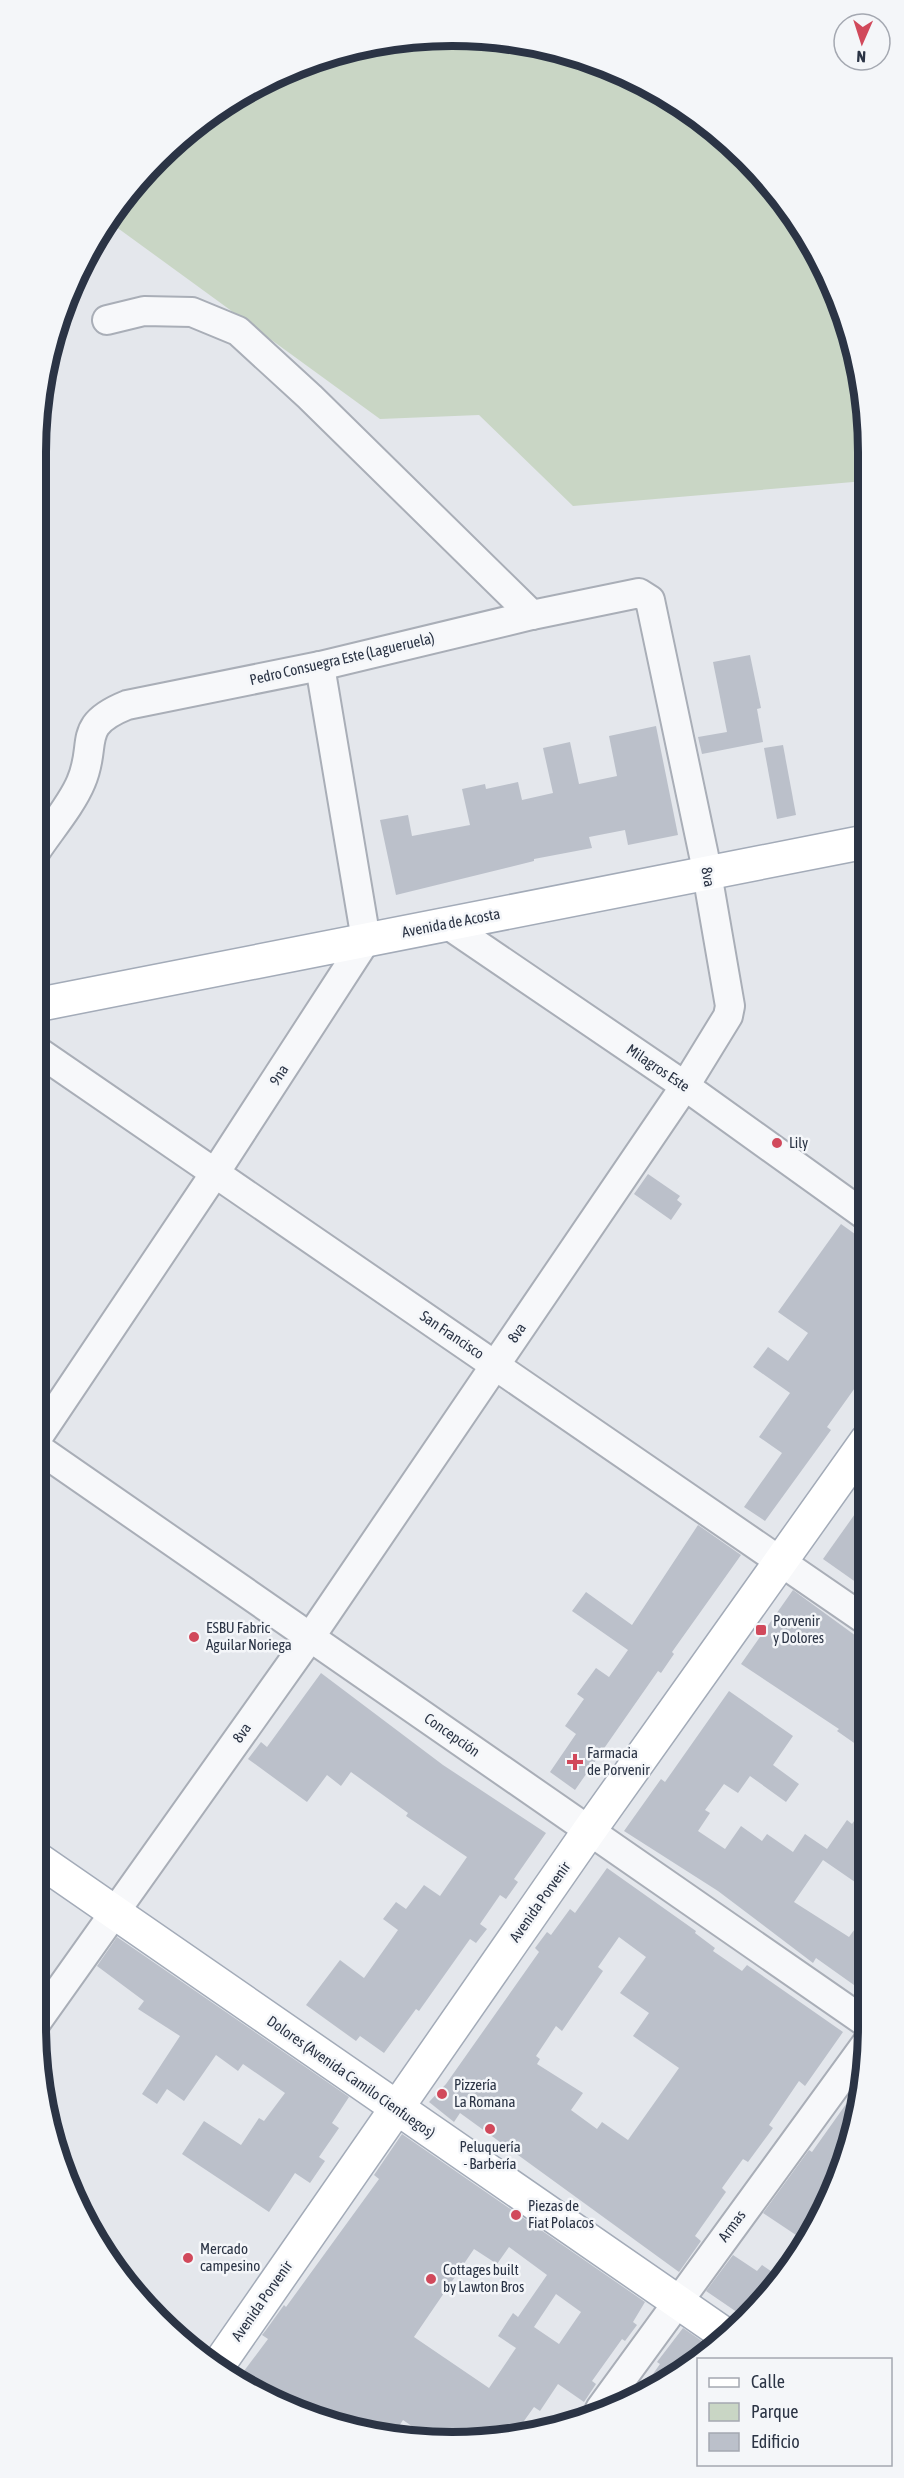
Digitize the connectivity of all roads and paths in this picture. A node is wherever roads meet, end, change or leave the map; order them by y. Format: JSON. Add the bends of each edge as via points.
{"nodes":[{"id":1,"x":107,"y":320,"type":"dead end"},
{"id":2,"x":650,"y":600,"type":"joint"},
{"id":3,"x":532,"y":615,"type":"junction"},
{"id":4,"x":320,"y":666,"type":"junction"},
{"id":5,"x":46,"y":836,"type":"edge"},
{"id":6,"x":858,"y":843,"type":"edge"},
{"id":7,"x":707,"y":873,"type":"junction"},
{"id":8,"x":447,"y":924,"type":"junction"},
{"id":9,"x":366,"y":940,"type":"junction"},
{"id":10,"x":46,"y":1003,"type":"edge"},
{"id":11,"x":46,"y":1057,"type":"edge"},
{"id":12,"x":685,"y":1086,"type":"junction"},
{"id":13,"x":215,"y":1173,"type":"junction"},
{"id":14,"x":858,"y":1210,"type":"edge"},
{"id":15,"x":495,"y":1364,"type":"junction"},
{"id":16,"x":46,"y":1425,"type":"edge"},
{"id":17,"x":858,"y":1453,"type":"edge"},
{"id":18,"x":46,"y":1454,"type":"edge"},
{"id":19,"x":780,"y":1564,"type":"junction"},
{"id":20,"x":858,"y":1616,"type":"edge"},
{"id":21,"x":311,"y":1636,"type":"junction"},
{"id":22,"x":589,"y":1831,"type":"junction"},
{"id":23,"x":46,"y":1865,"type":"edge"},
{"id":24,"x":114,"y":1913,"type":"junction"},
{"id":25,"x":46,"y":2008,"type":"edge"},
{"id":26,"x":858,"y":2017,"type":"edge"},
{"id":27,"x":857,"y":2057,"type":"edge"},
{"id":28,"x":396,"y":2107,"type":"junction"},
{"id":29,"x":677,"y":2300,"type":"junction"},
{"id":30,"x":719,"y":2331,"type":"edge"},
{"id":31,"x":222,"y":2360,"type":"edge"},
{"id":32,"x":605,"y":2402,"type":"edge"}],
"edges":[{"from":1,"to":3,"type":"street","via":[[144,311],[192,312],[237,331]]},
{"from":2,"to":3,"type":"street","name":"Pedro Consuegra Este (Lagueruela)","via":[[639,593]]},
{"from":2,"to":7,"type":"street","name":"8va"},
{"from":3,"to":4,"type":"street","name":"Pedro Consuegra Este (Lagueruela)"},
{"from":4,"to":5,"type":"street","name":"Pedro Consuegra Este (Lagueruela)","via":[[127,705],[107,713],[90,732],[82,781]]},
{"from":4,"to":9,"type":"street"},
{"from":6,"to":7,"type":"main road","name":"Avenida de Acosta"},
{"from":7,"to":8,"type":"main road","name":"Avenida de Acosta"},
{"from":7,"to":12,"type":"street","name":"8va","via":[[730,1006],[728,1016]]},
{"from":8,"to":9,"type":"main road","name":"Avenida de Acosta"},
{"from":8,"to":12,"type":"street","name":"Milagros Este"},
{"from":9,"to":10,"type":"main road","name":"Avenida de Acosta"},
{"from":9,"to":13,"type":"street","name":"9na"},
{"from":11,"to":13,"type":"street","name":"San Francisco"},
{"from":12,"to":14,"type":"street","name":"Milagros Este"},
{"from":12,"to":15,"type":"street","name":"8va"},
{"from":13,"to":15,"type":"street","name":"San Francisco"},
{"from":13,"to":16,"type":"street","name":"9na"},
{"from":15,"to":19,"type":"street","name":"San Francisco"},
{"from":15,"to":21,"type":"street","name":"8va"},
{"from":17,"to":19,"type":"main road","name":"Avenida Porvenir"},
{"from":18,"to":21,"type":"street","name":"Concepción"},
{"from":19,"to":20,"type":"street","name":"San Francisco"},
{"from":19,"to":22,"type":"main road","name":"Avenida Porvenir"},
{"from":21,"to":22,"type":"street","name":"Concepción"},
{"from":21,"to":24,"type":"street","name":"8va"},
{"from":22,"to":26,"type":"street","name":"Concepción"},
{"from":22,"to":28,"type":"main road","name":"Avenida Porvenir"},
{"from":23,"to":24,"type":"main road","name":"Dolores (Avenida Camilo Cienfuegos)"},
{"from":24,"to":25,"type":"street","name":"8va"},
{"from":24,"to":28,"type":"main road","name":"Dolores (Avenida Camilo Cienfuegos)"},
{"from":27,"to":29,"type":"street","name":"Armas"},
{"from":28,"to":29,"type":"main road","name":"Dolores (Avenida Camilo Cienfuegos)"},
{"from":28,"to":31,"type":"main road","name":"Avenida Porvenir"},
{"from":29,"to":30,"type":"main road","name":"Dolores (Avenida Camilo Cienfuegos)"},
{"from":29,"to":32,"type":"street","name":"Armas"}]}
